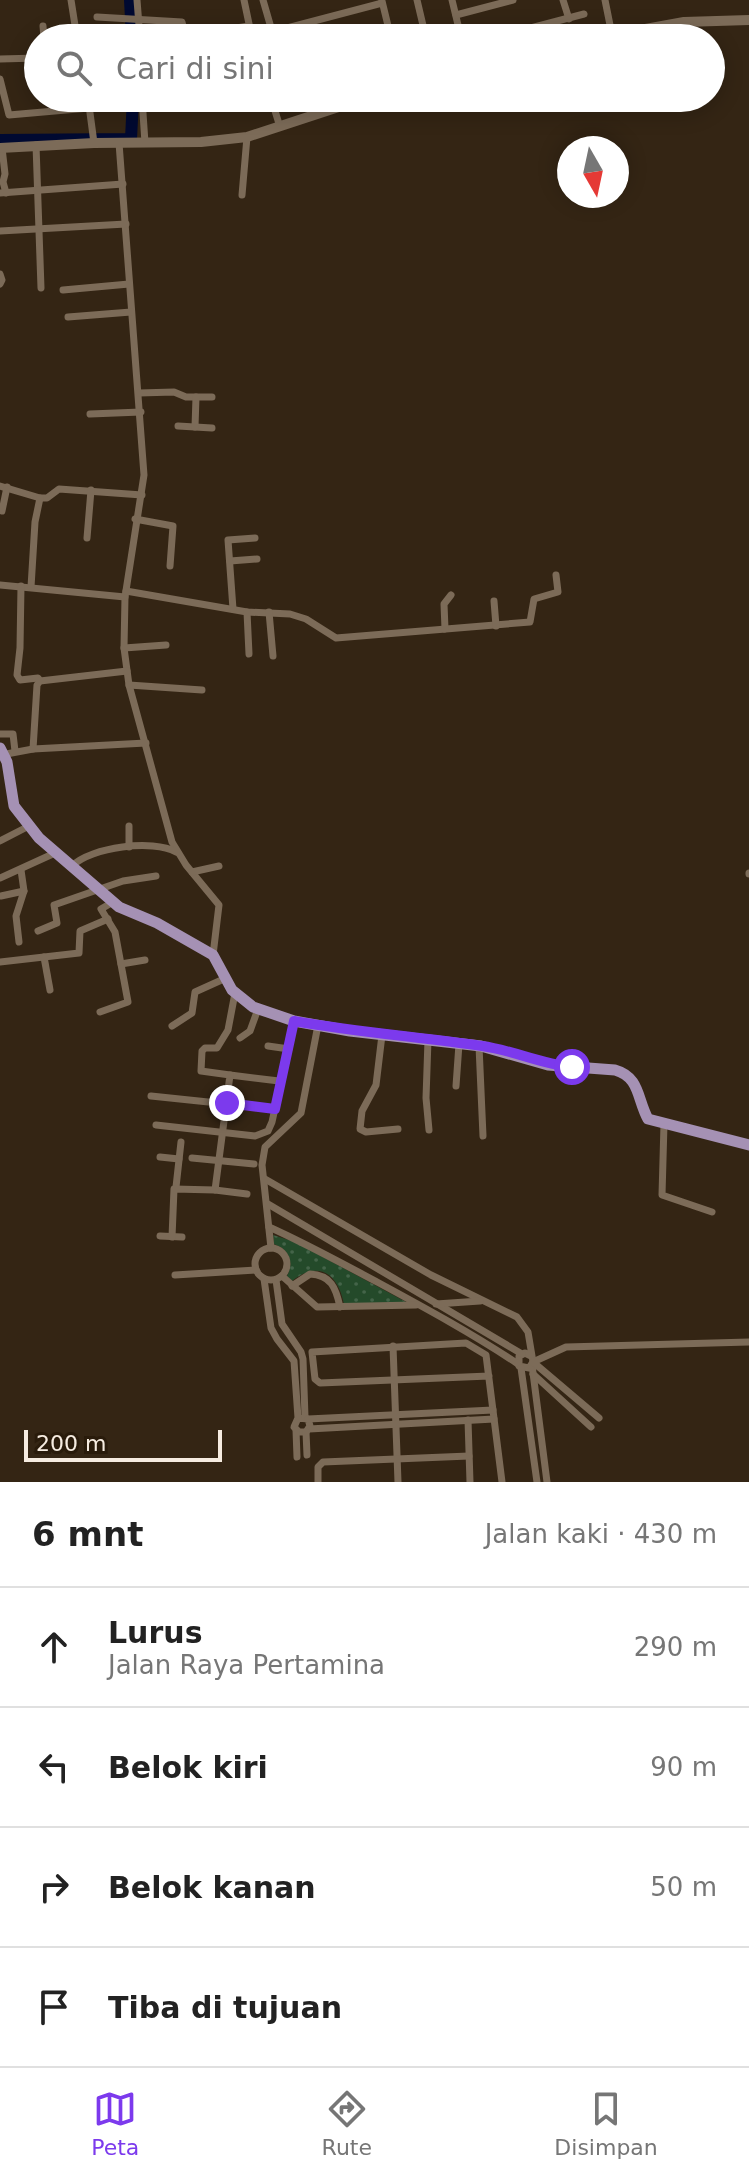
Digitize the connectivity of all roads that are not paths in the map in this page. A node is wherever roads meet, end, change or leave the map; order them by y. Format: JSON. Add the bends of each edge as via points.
{"nodes":[{"id":1,"x":71,"y":0,"type":"edge"},
{"id":2,"x":137,"y":0,"type":"edge"},
{"id":3,"x":244,"y":0,"type":"edge"},
{"id":4,"x":417,"y":0,"type":"edge"},
{"id":5,"x":452,"y":0,"type":"edge"},
{"id":6,"x":513,"y":0,"type":"edge"},
{"id":7,"x":563,"y":0,"type":"edge"},
{"id":8,"x":605,"y":0,"type":"edge"},
{"id":9,"x":266,"y":1,"type":"edge"},
{"id":10,"x":382,"y":1,"type":"edge"},
{"id":11,"x":584,"y":14,"type":"dead end"},
{"id":12,"x":456,"y":15,"type":"junction"},
{"id":13,"x":97,"y":17,"type":"dead end"},
{"id":14,"x":135,"y":19,"type":"junction"},
{"id":15,"x":569,"y":19,"type":"junction"},
{"id":16,"x":749,"y":20,"type":"edge"},
{"id":17,"x":75,"y":24,"type":"edge"},
{"id":18,"x":136,"y":24,"type":"edge"},
{"id":19,"x":184,"y":24,"type":"edge"},
{"id":20,"x":249,"y":24,"type":"edge"},
{"id":21,"x":271,"y":24,"type":"edge"},
{"id":22,"x":308,"y":24,"type":"edge"},
{"id":23,"x":388,"y":24,"type":"edge"},
{"id":24,"x":423,"y":24,"type":"edge"},
{"id":25,"x":458,"y":24,"type":"edge"},
{"id":26,"x":549,"y":24,"type":"edge"},
{"id":27,"x":610,"y":24,"type":"edge"},
{"id":28,"x":670,"y":24,"type":"edge"},
{"id":29,"x":24,"y":58,"type":"edge"},
{"id":30,"x":0,"y":59,"type":"edge"},
{"id":31,"x":0,"y":79,"type":"edge"},
{"id":32,"x":43,"y":112,"type":"edge"},
{"id":33,"x":90,"y":112,"type":"edge"},
{"id":34,"x":143,"y":112,"type":"edge"},
{"id":35,"x":275,"y":112,"type":"edge"},
{"id":36,"x":312,"y":112,"type":"edge"},
{"id":37,"x":278,"y":121,"type":"junction"},
{"id":38,"x":145,"y":137,"type":"junction"},
{"id":39,"x":247,"y":137,"type":"junction"},
{"id":40,"x":94,"y":138,"type":"junction"},
{"id":41,"x":119,"y":143,"type":"junction"},
{"id":42,"x":36,"y":145,"type":"junction"},
{"id":43,"x":1,"y":148,"type":"edge"},
{"id":44,"x":123,"y":184,"type":"junction"},
{"id":45,"x":38,"y":190,"type":"junction"},
{"id":46,"x":3,"y":193,"type":"edge"},
{"id":47,"x":242,"y":195,"type":"dead end"},
{"id":48,"x":126,"y":224,"type":"junction"},
{"id":49,"x":39,"y":228,"type":"junction"},
{"id":50,"x":0,"y":231,"type":"edge"},
{"id":51,"x":0,"y":274,"type":"edge"},
{"id":52,"x":0,"y":284,"type":"edge"},
{"id":53,"x":129,"y":284,"type":"junction"},
{"id":54,"x":41,"y":288,"type":"dead end"},
{"id":55,"x":63,"y":290,"type":"dead end"},
{"id":56,"x":131,"y":312,"type":"junction"},
{"id":57,"x":68,"y":317,"type":"dead end"},
{"id":58,"x":139,"y":393,"type":"junction"},
{"id":59,"x":196,"y":397,"type":"junction"},
{"id":60,"x":212,"y":397,"type":"dead end"},
{"id":61,"x":141,"y":412,"type":"junction"},
{"id":62,"x":90,"y":414,"type":"dead end"},
{"id":63,"x":178,"y":426,"type":"dead end"},
{"id":64,"x":195,"y":427,"type":"junction"},
{"id":65,"x":212,"y":428,"type":"dead end"},
{"id":66,"x":4,"y":487,"type":"edge"},
{"id":67,"x":91,"y":490,"type":"junction"},
{"id":68,"x":142,"y":495,"type":"junction"},
{"id":69,"x":40,"y":498,"type":"junction"},
{"id":70,"x":2,"y":511,"type":"edge"},
{"id":71,"x":135,"y":519,"type":"junction"},
{"id":72,"x":87,"y":538,"type":"dead end"},
{"id":73,"x":255,"y":538,"type":"dead end"},
{"id":74,"x":257,"y":559,"type":"dead end"},
{"id":75,"x":230,"y":561,"type":"junction"},
{"id":76,"x":170,"y":566,"type":"dead end"},
{"id":77,"x":556,"y":575,"type":"dead end"},
{"id":78,"x":0,"y":585,"type":"edge"},
{"id":79,"x":21,"y":586,"type":"junction"},
{"id":80,"x":31,"y":587,"type":"junction"},
{"id":81,"x":125,"y":594,"type":"junction"},
{"id":82,"x":451,"y":595,"type":"dead end"},
{"id":83,"x":494,"y":601,"type":"dead end"},
{"id":84,"x":233,"y":609,"type":"junction"},
{"id":85,"x":247,"y":612,"type":"junction"},
{"id":86,"x":269,"y":612,"type":"junction"},
{"id":87,"x":496,"y":626,"type":"junction"},
{"id":88,"x":445,"y":629,"type":"junction"},
{"id":89,"x":166,"y":645,"type":"dead end"},
{"id":90,"x":124,"y":648,"type":"junction"},
{"id":91,"x":249,"y":654,"type":"dead end"},
{"id":92,"x":273,"y":656,"type":"dead end"},
{"id":93,"x":127,"y":671,"type":"junction"},
{"id":94,"x":40,"y":681,"type":"junction"},
{"id":95,"x":129,"y":685,"type":"junction"},
{"id":96,"x":202,"y":690,"type":"dead end"},
{"id":97,"x":0,"y":734,"type":"edge"},
{"id":98,"x":146,"y":743,"type":"junction"},
{"id":99,"x":33,"y":749,"type":"junction"},
{"id":100,"x":5,"y":752,"type":"edge"},
{"id":101,"x":29,"y":826,"type":"junction"},
{"id":102,"x":129,"y":826,"type":"dead end"},
{"id":103,"x":0,"y":841,"type":"edge"},
{"id":104,"x":129,"y":847,"type":"junction"},
{"id":105,"x":55,"y":853,"type":"junction"},
{"id":106,"x":177,"y":853,"type":"junction"},
{"id":107,"x":72,"y":866,"type":"junction"},
{"id":108,"x":219,"y":866,"type":"dead end"},
{"id":109,"x":21,"y":870,"type":"junction"},
{"id":110,"x":192,"y":872,"type":"junction"},
{"id":111,"x":156,"y":876,"type":"dead end"},
{"id":112,"x":0,"y":878,"type":"edge"},
{"id":113,"x":97,"y":890,"type":"junction"},
{"id":114,"x":24,"y":891,"type":"junction"},
{"id":115,"x":1,"y":896,"type":"edge"},
{"id":116,"x":113,"y":902,"type":"junction"},
{"id":117,"x":108,"y":919,"type":"junction"},
{"id":118,"x":38,"y":931,"type":"dead end"},
{"id":119,"x":19,"y":942,"type":"dead end"},
{"id":120,"x":213,"y":955,"type":"junction"},
{"id":121,"x":44,"y":957,"type":"junction"},
{"id":122,"x":145,"y":960,"type":"dead end"},
{"id":123,"x":0,"y":962,"type":"edge"},
{"id":124,"x":121,"y":964,"type":"junction"},
{"id":125,"x":226,"y":978,"type":"junction"},
{"id":126,"x":50,"y":990,"type":"dead end"},
{"id":127,"x":235,"y":993,"type":"junction"},
{"id":128,"x":258,"y":1009,"type":"junction"},
{"id":129,"x":100,"y":1012,"type":"dead end"},
{"id":130,"x":294,"y":1021,"type":"junction"},
{"id":131,"x":318,"y":1025,"type":"junction"},
{"id":132,"x":172,"y":1026,"type":"dead end"},
{"id":133,"x":382,"y":1035,"type":"junction"},
{"id":134,"x":240,"y":1038,"type":"dead end"},
{"id":135,"x":428,"y":1040,"type":"junction"},
{"id":136,"x":459,"y":1044,"type":"junction"},
{"id":137,"x":268,"y":1046,"type":"dead end"},
{"id":138,"x":479,"y":1046,"type":"junction"},
{"id":139,"x":289,"y":1049,"type":"junction"},
{"id":140,"x":230,"y":1075,"type":"junction"},
{"id":141,"x":279,"y":1081,"type":"junction"},
{"id":142,"x":456,"y":1086,"type":"dead end"},
{"id":143,"x":151,"y":1096,"type":"dead end"},
{"id":144,"x":227,"y":1103,"type":"junction"},
{"id":145,"x":275,"y":1109,"type":"junction"},
{"id":146,"x":664,"y":1124,"type":"junction"},
{"id":147,"x":156,"y":1125,"type":"dead end"},
{"id":148,"x":398,"y":1129,"type":"dead end"},
{"id":149,"x":429,"y":1130,"type":"dead end"},
{"id":150,"x":223,"y":1132,"type":"junction"},
{"id":151,"x":483,"y":1136,"type":"dead end"},
{"id":152,"x":181,"y":1142,"type":"dead end"},
{"id":153,"x":749,"y":1145,"type":"edge"},
{"id":154,"x":160,"y":1157,"type":"dead end"},
{"id":155,"x":192,"y":1158,"type":"dead end"},
{"id":156,"x":179,"y":1159,"type":"junction"},
{"id":157,"x":219,"y":1161,"type":"junction"},
{"id":158,"x":254,"y":1164,"type":"dead end"},
{"id":159,"x":265,"y":1179,"type":"junction"},
{"id":160,"x":176,"y":1187,"type":"junction"},
{"id":161,"x":215,"y":1190,"type":"junction"},
{"id":162,"x":247,"y":1194,"type":"dead end"},
{"id":163,"x":268,"y":1204,"type":"junction"},
{"id":164,"x":712,"y":1212,"type":"dead end"},
{"id":165,"x":269,"y":1227,"type":"junction"},
{"id":166,"x":306,"y":1227,"type":"junction"},
{"id":167,"x":160,"y":1236,"type":"dead end"},
{"id":168,"x":172,"y":1237,"type":"junction"},
{"id":169,"x":182,"y":1237,"type":"dead end"},
{"id":170,"x":297,"y":1239,"type":"junction"},
{"id":171,"x":271,"y":1248,"type":"junction"},
{"id":172,"x":256,"y":1270,"type":"junction"},
{"id":173,"x":175,"y":1275,"type":"dead end"},
{"id":174,"x":279,"y":1278,"type":"junction"},
{"id":175,"x":264,"y":1279,"type":"junction"},
{"id":176,"x":292,"y":1286,"type":"junction"},
{"id":177,"x":485,"y":1301,"type":"junction"},
{"id":178,"x":436,"y":1304,"type":"junction"},
{"id":179,"x":419,"y":1305,"type":"junction"},
{"id":180,"x":340,"y":1307,"type":"junction"},
{"id":181,"x":749,"y":1342,"type":"edge"},
{"id":182,"x":393,"y":1346,"type":"junction"},
{"id":183,"x":530,"y":1362,"type":"junction"},
{"id":184,"x":520,"y":1366,"type":"junction"},
{"id":185,"x":489,"y":1376,"type":"junction"},
{"id":186,"x":394,"y":1382,"type":"junction"},
{"id":187,"x":548,"y":1387,"type":"junction"},
{"id":188,"x":536,"y":1395,"type":"junction"},
{"id":189,"x":494,"y":1415,"type":"junction"},
{"id":190,"x":304,"y":1418,"type":"junction"},
{"id":191,"x":599,"y":1418,"type":"dead end"},
{"id":192,"x":396,"y":1420,"type":"junction"},
{"id":193,"x":468,"y":1420,"type":"junction"},
{"id":194,"x":591,"y":1427,"type":"dead end"},
{"id":195,"x":296,"y":1430,"type":"junction"},
{"id":196,"x":308,"y":1431,"type":"junction"},
{"id":197,"x":307,"y":1455,"type":"dead end"},
{"id":198,"x":469,"y":1456,"type":"junction"},
{"id":199,"x":297,"y":1457,"type":"dead end"},
{"id":200,"x":396,"y":1459,"type":"junction"},
{"id":201,"x":318,"y":1482,"type":"edge"},
{"id":202,"x":398,"y":1482,"type":"edge"},
{"id":203,"x":470,"y":1482,"type":"edge"},
{"id":204,"x":502,"y":1482,"type":"edge"},
{"id":205,"x":537,"y":1482,"type":"edge"},
{"id":206,"x":547,"y":1482,"type":"edge"}],
"edges":[{"from":1,"to":17,"type":"street"},
{"from":2,"to":14,"type":"street"},
{"from":3,"to":20,"type":"street"},
{"from":4,"to":24,"type":"street"},
{"from":5,"to":12,"type":"street"},
{"from":6,"to":12,"type":"street"},
{"from":7,"to":15,"type":"street"},
{"from":8,"to":27,"type":"street"},
{"from":9,"to":21,"type":"street"},
{"from":10,"to":22,"type":"street"},
{"from":10,"to":23,"type":"street"},
{"from":11,"to":15,"type":"street"},
{"from":12,"to":25,"type":"street"},
{"from":13,"to":14,"type":"street"},
{"from":14,"to":18,"type":"street"},
{"from":14,"to":19,"type":"street"},
{"from":15,"to":26,"type":"street"},
{"from":16,"to":28,"type":"street"},
{"from":29,"to":30,"type":"street"},
{"from":31,"to":32,"type":"street","via":[[9,115]]},
{"from":33,"to":40,"type":"street"},
{"from":34,"to":38,"type":"street"},
{"from":35,"to":37,"type":"street"},
{"from":36,"to":37,"type":"street"},
{"from":37,"to":39,"type":"street"},
{"from":38,"to":39,"type":"street","via":[[201,142]]},
{"from":38,"to":41,"type":"street"},
{"from":39,"to":47,"type":"street"},
{"from":40,"to":41,"type":"street"},
{"from":40,"to":42,"type":"street"},
{"from":41,"to":44,"type":"street"},
{"from":42,"to":43,"type":"street"},
{"from":42,"to":45,"type":"street"},
{"from":43,"to":46,"type":"street"},
{"from":44,"to":45,"type":"street"},
{"from":44,"to":48,"type":"street"},
{"from":45,"to":46,"type":"street"},
{"from":45,"to":49,"type":"street"},
{"from":48,"to":49,"type":"street"},
{"from":48,"to":53,"type":"street"},
{"from":49,"to":50,"type":"street"},
{"from":49,"to":54,"type":"street"},
{"from":51,"to":52,"type":"street"},
{"from":53,"to":55,"type":"street"},
{"from":53,"to":56,"type":"street"},
{"from":56,"to":57,"type":"street"},
{"from":56,"to":58,"type":"street"},
{"from":58,"to":59,"type":"street"},
{"from":58,"to":61,"type":"street"},
{"from":59,"to":60,"type":"street"},
{"from":59,"to":64,"type":"street"},
{"from":61,"to":62,"type":"street"},
{"from":61,"to":68,"type":"street"},
{"from":63,"to":64,"type":"street"},
{"from":64,"to":65,"type":"street"},
{"from":66,"to":69,"type":"street"},
{"from":66,"to":70,"type":"street"},
{"from":67,"to":68,"type":"street"},
{"from":67,"to":69,"type":"street","via":[[59,489]]},
{"from":67,"to":72,"type":"street"},
{"from":68,"to":71,"type":"street"},
{"from":69,"to":80,"type":"street"},
{"from":71,"to":76,"type":"street","via":[[173,526]]},
{"from":71,"to":81,"type":"street"},
{"from":73,"to":75,"type":"street","via":[[228,540]]},
{"from":74,"to":75,"type":"street"},
{"from":75,"to":84,"type":"street"},
{"from":77,"to":87,"type":"street","via":[[558,592],[534,599],[530,622]]},
{"from":78,"to":79,"type":"street"},
{"from":79,"to":80,"type":"street"},
{"from":79,"to":94,"type":"street","via":[[17,675],[20,680]]},
{"from":80,"to":81,"type":"street"},
{"from":81,"to":84,"type":"street"},
{"from":81,"to":90,"type":"street"},
{"from":82,"to":88,"type":"street","via":[[444,604]]},
{"from":83,"to":87,"type":"street"},
{"from":84,"to":85,"type":"street"},
{"from":85,"to":86,"type":"street"},
{"from":85,"to":91,"type":"street"},
{"from":86,"to":88,"type":"street","via":[[306,619],[336,638]]},
{"from":86,"to":92,"type":"street"},
{"from":87,"to":88,"type":"street"},
{"from":89,"to":90,"type":"street"},
{"from":90,"to":93,"type":"street"},
{"from":93,"to":94,"type":"street"},
{"from":93,"to":95,"type":"street"},
{"from":94,"to":99,"type":"street"},
{"from":95,"to":96,"type":"street"},
{"from":95,"to":98,"type":"street"},
{"from":97,"to":100,"type":"street","via":[[13,734]]},
{"from":98,"to":99,"type":"street"},
{"from":98,"to":106,"type":"street"},
{"from":99,"to":100,"type":"street"},
{"from":100,"to":101,"type":"main road","via":[[14,806]]},
{"from":101,"to":103,"type":"street"},
{"from":101,"to":105,"type":"main road"},
{"from":102,"to":104,"type":"street"},
{"from":104,"to":106,"type":"street","via":[[161,846]]},
{"from":104,"to":107,"type":"street"},
{"from":105,"to":107,"type":"main road"},
{"from":105,"to":109,"type":"street"},
{"from":106,"to":110,"type":"street"},
{"from":107,"to":113,"type":"main road"},
{"from":108,"to":110,"type":"street"},
{"from":109,"to":112,"type":"street"},
{"from":109,"to":114,"type":"street"},
{"from":110,"to":120,"type":"street","via":[[219,905]]},
{"from":111,"to":113,"type":"street"},
{"from":113,"to":116,"type":"main road"},
{"from":113,"to":118,"type":"street","via":[[54,905],[57,923]]},
{"from":114,"to":115,"type":"street"},
{"from":114,"to":119,"type":"street","via":[[16,916]]},
{"from":116,"to":117,"type":"street","via":[[101,908]]},
{"from":116,"to":120,"type":"main road"},
{"from":117,"to":121,"type":"street","via":[[80,931],[80,952]]},
{"from":117,"to":124,"type":"street"},
{"from":120,"to":125,"type":"main road"},
{"from":121,"to":123,"type":"street"},
{"from":121,"to":126,"type":"street"},
{"from":122,"to":124,"type":"street"},
{"from":124,"to":129,"type":"street","via":[[128,1002]]},
{"from":125,"to":127,"type":"main road"},
{"from":125,"to":132,"type":"street","via":[[195,992],[192,1013]]},
{"from":127,"to":128,"type":"main road"},
{"from":127,"to":140,"type":"street","via":[[227,1032],[217,1048],[202,1051],[201,1071]]},
{"from":128,"to":130,"type":"main road"},
{"from":128,"to":134,"type":"street","via":[[252,1028]]},
{"from":130,"to":131,"type":"main road"},
{"from":130,"to":139,"type":"street"},
{"from":131,"to":133,"type":"main road"},
{"from":131,"to":159,"type":"street","via":[[303,1109],[265,1147]]},
{"from":133,"to":135,"type":"main road"},
{"from":133,"to":148,"type":"street","via":[[376,1085],[362,1111],[360,1129]]},
{"from":135,"to":136,"type":"main road"},
{"from":135,"to":149,"type":"street"},
{"from":136,"to":138,"type":"main road"},
{"from":136,"to":142,"type":"street"},
{"from":137,"to":139,"type":"street"},
{"from":138,"to":146,"type":"main road","via":[[548,1065],[623,1072],[635,1083],[648,1119]]},
{"from":138,"to":151,"type":"street"},
{"from":139,"to":141,"type":"street"},
{"from":140,"to":141,"type":"street"},
{"from":140,"to":144,"type":"street"},
{"from":141,"to":145,"type":"street"},
{"from":143,"to":144,"type":"street"},
{"from":144,"to":145,"type":"street"},
{"from":144,"to":150,"type":"street"},
{"from":145,"to":150,"type":"street","via":[[271,1126],[262,1134]]},
{"from":146,"to":153,"type":"main road"},
{"from":146,"to":164,"type":"street","via":[[662,1195]]},
{"from":147,"to":150,"type":"street"},
{"from":150,"to":157,"type":"street"},
{"from":152,"to":156,"type":"street"},
{"from":154,"to":156,"type":"street"},
{"from":155,"to":157,"type":"street"},
{"from":156,"to":160,"type":"street"},
{"from":157,"to":158,"type":"street"},
{"from":157,"to":161,"type":"street"},
{"from":159,"to":163,"type":"street"},
{"from":159,"to":177,"type":"street"},
{"from":160,"to":161,"type":"street"},
{"from":160,"to":168,"type":"street"},
{"from":161,"to":162,"type":"street"},
{"from":163,"to":165,"type":"street"},
{"from":163,"to":166,"type":"street"},
{"from":165,"to":170,"type":"street"},
{"from":165,"to":171,"type":"street"},
{"from":166,"to":170,"type":"street"},
{"from":166,"to":178,"type":"street"},
{"from":167,"to":168,"type":"street"},
{"from":168,"to":169,"type":"street"},
{"from":170,"to":179,"type":"street"},
{"from":171,"to":172,"type":"street","via":[[260,1253]]},
{"from":171,"to":174,"type":"street","via":[[286,1258],[287,1268]]},
{"from":172,"to":173,"type":"street"},
{"from":172,"to":175,"type":"street"},
{"from":174,"to":175,"type":"street"},
{"from":174,"to":176,"type":"street"},
{"from":174,"to":190,"type":"street","via":[[282,1324],[303,1359]]},
{"from":175,"to":190,"type":"street","via":[[271,1328],[294,1361]]},
{"from":176,"to":180,"type":"street","via":[[317,1307]]},
{"from":176,"to":180,"type":"street","via":[[310,1274],[324,1276],[334,1286]]},
{"from":177,"to":178,"type":"street"},
{"from":177,"to":183,"type":"street","via":[[522,1321]]},
{"from":178,"to":179,"type":"street"},
{"from":178,"to":183,"type":"street"},
{"from":179,"to":180,"type":"street"},
{"from":179,"to":184,"type":"street"},
{"from":181,"to":183,"type":"street","via":[[566,1347]]},
{"from":182,"to":185,"type":"street","via":[[466,1343],[486,1355]]},
{"from":182,"to":186,"type":"street"},
{"from":182,"to":186,"type":"street","via":[[312,1352],[317,1382]]},
{"from":183,"to":184,"type":"street"},
{"from":183,"to":184,"type":"street"},
{"from":183,"to":187,"type":"street"},
{"from":183,"to":188,"type":"street"},
{"from":183,"to":191,"type":"street"},
{"from":184,"to":205,"type":"street"},
{"from":185,"to":186,"type":"street"},
{"from":185,"to":189,"type":"street"},
{"from":186,"to":192,"type":"street"},
{"from":187,"to":188,"type":"street"},
{"from":187,"to":194,"type":"street"},
{"from":188,"to":206,"type":"street"},
{"from":189,"to":192,"type":"street"},
{"from":189,"to":193,"type":"street"},
{"from":189,"to":204,"type":"street"},
{"from":190,"to":192,"type":"street"},
{"from":190,"to":195,"type":"street","via":[[294,1423]]},
{"from":190,"to":196,"type":"street"},
{"from":192,"to":193,"type":"street"},
{"from":192,"to":196,"type":"street"},
{"from":192,"to":200,"type":"street"},
{"from":193,"to":198,"type":"street"},
{"from":195,"to":196,"type":"street"},
{"from":195,"to":199,"type":"street"},
{"from":196,"to":197,"type":"street"},
{"from":198,"to":200,"type":"street"},
{"from":198,"to":203,"type":"street"},
{"from":200,"to":201,"type":"street","via":[[323,1462]]},
{"from":200,"to":202,"type":"street"}]}
